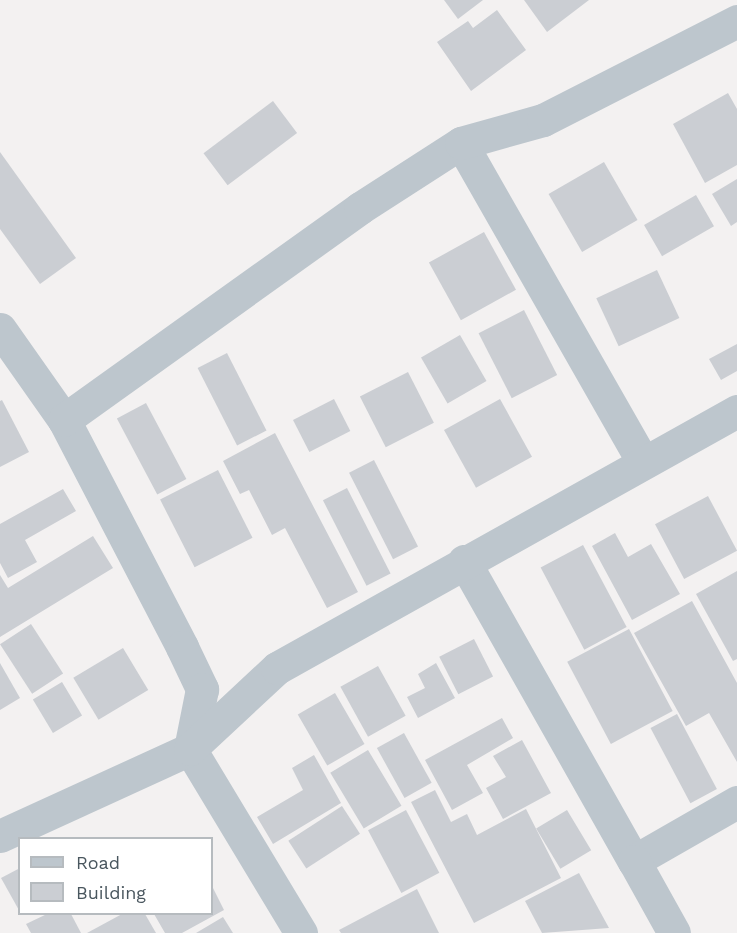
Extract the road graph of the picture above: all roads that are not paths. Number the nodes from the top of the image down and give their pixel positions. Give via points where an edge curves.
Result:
1 (737, 21) edge
2 (461, 142) junction
3 (0, 329) edge
4 (737, 411) edge
5 (64, 420) junction
6 (643, 462) junction
7 (465, 561) junction
8 (190, 749) junction
9 (737, 802) edge
10 (0, 836) edge
11 (634, 861) junction
12 (301, 933) edge
13 (674, 933) edge

1 - 2 street via 543,120
2 - 5 street via 360,208
2 - 6 street
3 - 5 street
4 - 6 street
5 - 8 street via 202,689
6 - 7 street
7 - 8 street via 277,668
7 - 11 street
8 - 10 street
8 - 12 street
9 - 11 street
11 - 13 street

